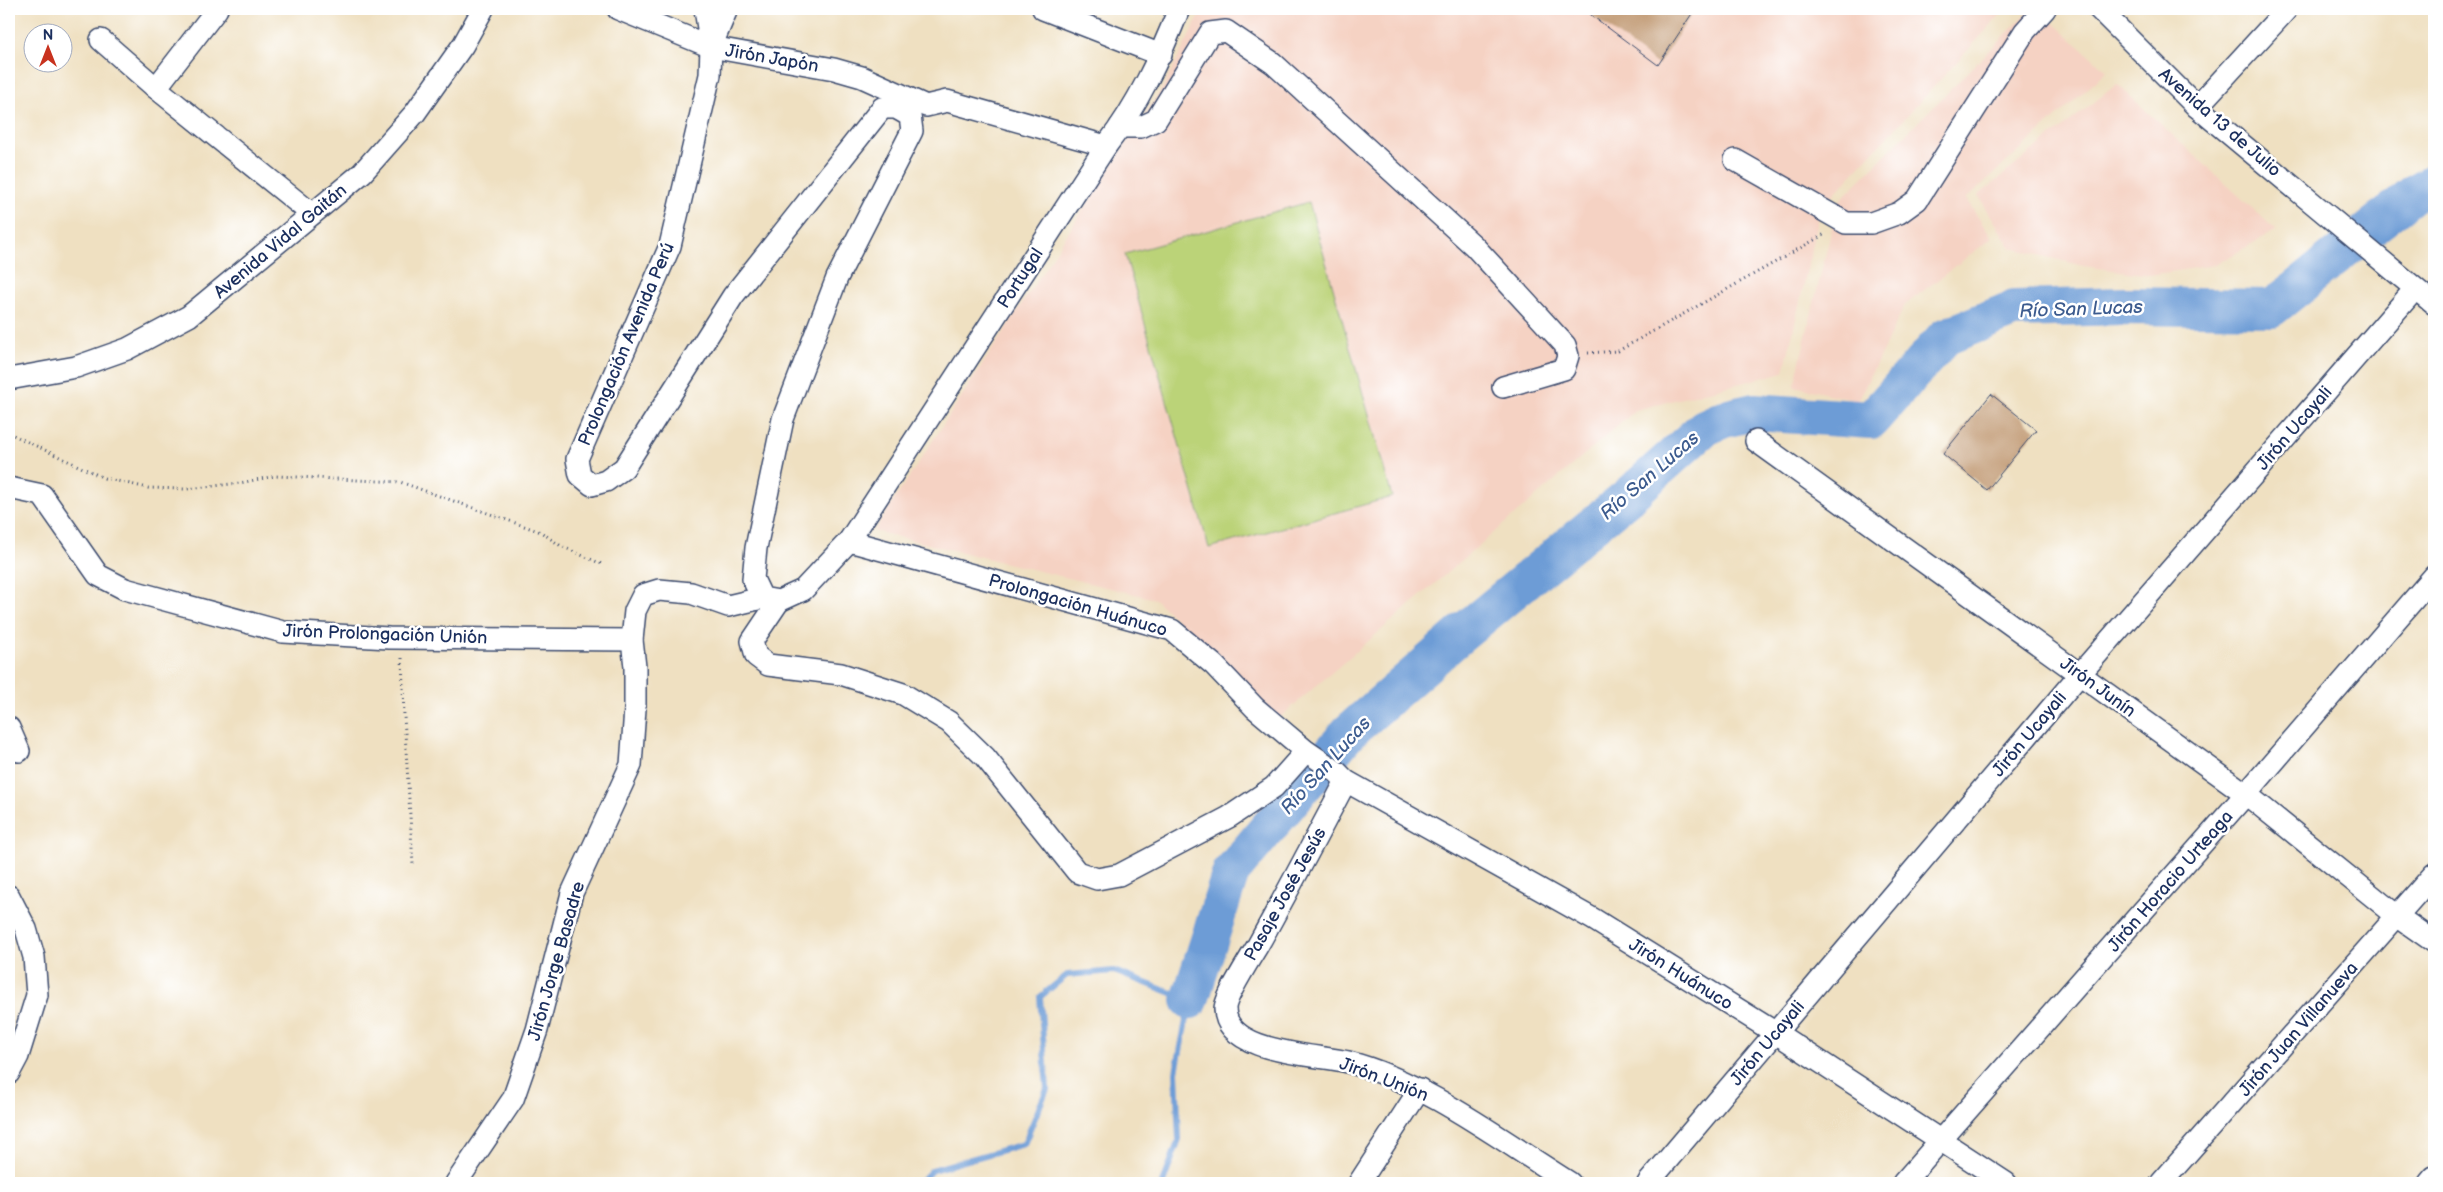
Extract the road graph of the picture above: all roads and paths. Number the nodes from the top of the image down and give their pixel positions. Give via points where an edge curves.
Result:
1 (217, 9) edge
2 (483, 9) edge
3 (618, 9) edge
4 (705, 9) edge
5 (727, 9) edge
6 (1043, 9) edge
7 (1179, 9) edge
8 (2045, 9) edge
9 (2099, 9) edge
10 (2287, 9) edge
11 (101, 40) dead end
12 (711, 47) junction
13 (1161, 54) junction
14 (156, 88) junction
15 (2197, 107) junction
16 (918, 111) junction
17 (1120, 127) junction
18 (1106, 146) junction
19 (1735, 160) dead end
20 (312, 214) junction
21 (1846, 223) junction
22 (2415, 289) junction
23 (2434, 304) edge
24 (1565, 345) junction
25 (9, 379) edge
26 (1502, 388) dead end
27 (9, 433) edge
28 (1756, 440) dead end
29 (9, 488) edge
30 (849, 541) junction
31 (604, 565) dead end
32 (2434, 576) edge
33 (770, 599) junction
34 (402, 638) junction
35 (632, 640) junction
36 (2080, 674) junction
37 (9, 728) edge
38 (19, 751) dead end
39 (1311, 754) junction
40 (1341, 777) junction
41 (2246, 794) junction
42 (413, 865) dead end
43 (2434, 874) edge
44 (9, 896) edge
45 (2397, 916) junction
46 (2434, 942) edge
47 (1225, 1008) joint
48 (1776, 1033) junction
49 (9, 1073) edge
50 (1420, 1089) junction
51 (1942, 1141) junction
52 (2434, 1177) edge
53 (456, 1183) edge
54 (1359, 1183) edge
55 (1570, 1183) edge
56 (1648, 1183) edge
57 (1903, 1183) edge
58 (2006, 1183) edge
59 (2161, 1183) edge
60 (2429, 1183) edge

1 - 14 street
2 - 20 street, Avenida Vidal Gaitán via 463,45 415,113 362,173
3 - 12 street, Jirón Japón
4 - 12 street
5 - 12 street, Prolongación Avenida Perú
6 - 13 street
7 - 13 street, Portugal
8 - 21 street via 2025,31 1916,200 1899,213 1871,223
9 - 15 street, Avenida 13 de Julio
10 - 15 street
11 - 14 street
12 - 16 street, Jirón Japón via 834,69 862,78
12 - 16 street, Prolongación Avenida Perú via 710,75 670,246 577,459 580,475 592,485 606,481 624,468 734,296 882,108
13 - 17 street, Portugal
14 - 20 street
15 - 22 street, Avenida 13 de Julio
16 - 18 street via 947,101
16 - 33 street via 912,131 837,278 783,419 756,548 753,579
17 - 18 street, Portugal
17 - 24 street via 1141,128 1156,120 1210,33 1226,31 1273,63 1467,240
18 - 30 street, Portugal
19 - 21 street
20 - 25 street, Avenida Vidal Gaitán via 190,316 127,349 76,367
21 - 24 path via 1618,352 1585,353
22 - 23 street, Avenida 13 de Julio
22 - 36 street, Jirón Ucayali
24 - 26 street via 1568,356 1564,369
27 - 31 path via 104,478 148,488 187,489 275,476 400,482 541,532 561,546
28 - 36 street, Jirón Junín
29 - 34 street, Jirón Prolongación Unión via 42,495 98,575 125,589 282,632
30 - 33 street, Portugal via 803,590
30 - 39 street, Prolongación Huánuco via 1172,630 1214,665 1255,708
32 - 41 street, Jirón Horacio Urteaga
33 - 35 street, Jirón Jorge Basadre via 728,606 691,593 658,590 643,595 635,611
33 - 39 street via 752,641 756,656 768,665 841,674 904,694 949,722 985,757 1077,872 1097,879 1119,875 1229,817 1274,787
34 - 35 street, Jirón Prolongación Unión
34 - 42 path
35 - 53 street, Jirón Jorge Basadre via 635,709 631,765 572,893 537,1030 514,1099
36 - 41 street, Jirón Junín
36 - 48 street, Jirón Ucayali
37 - 38 street
39 - 40 street, Prolongación Huánuco
40 - 47 street, Pasaje José Jesús via 1299,872
40 - 48 street, Jirón Huánuco via 1592,919
41 - 45 street, Jirón Junín
41 - 51 street, Jirón Horacio Urteaga
43 - 45 street, Jirón Juan Villanueva
44 - 49 street via 26,929 34,957 36,995 18,1056
45 - 46 street, Jirón Junín
45 - 59 street, Jirón Juan Villanueva
47 - 50 street, Jirón Unión via 1230,1026 1259,1046 1349,1063
48 - 51 street, Jirón Huánuco
48 - 56 street, Jirón Ucayali
50 - 54 street
50 - 55 street, Jirón Unión
51 - 57 street, Jirón Horacio Urteaga
51 - 58 street, Jirón Huánuco
52 - 60 street

